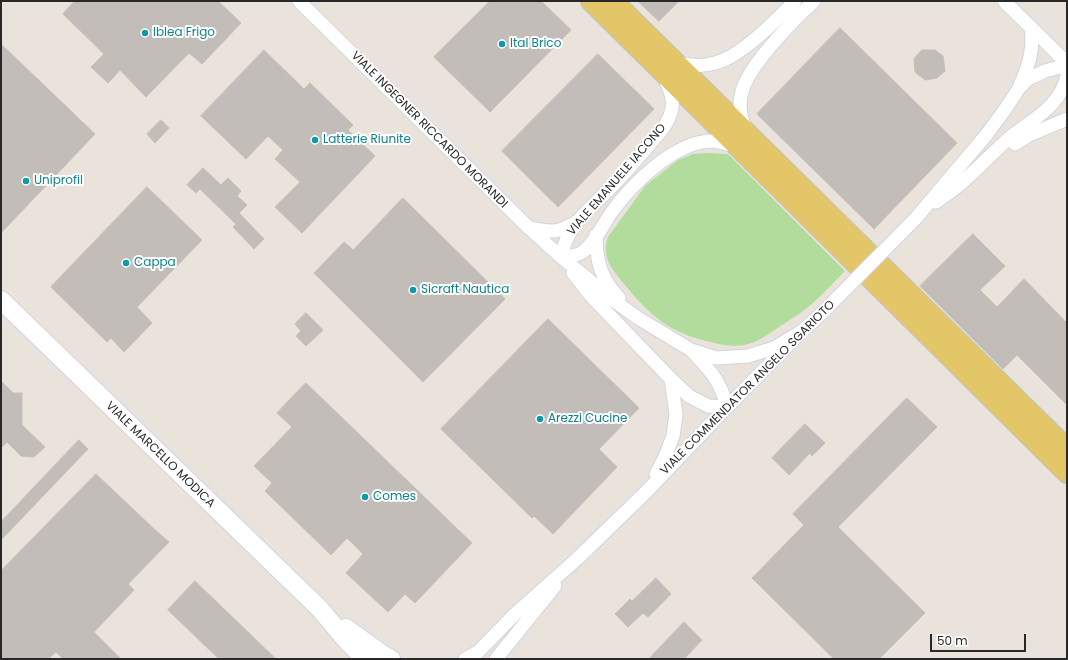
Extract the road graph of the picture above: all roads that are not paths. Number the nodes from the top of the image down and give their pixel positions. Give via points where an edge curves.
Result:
1 (299, 1) edge
2 (591, 1) edge
3 (613, 1) edge
4 (795, 1) edge
5 (814, 1) edge
6 (1004, 1) edge
7 (1031, 27) junction
8 (1067, 64) edge
9 (667, 65) junction
10 (1067, 75) edge
11 (1018, 88) junction
12 (1067, 119) edge
13 (744, 141) junction
14 (965, 180) junction
15 (916, 218) junction
16 (578, 221) junction
17 (529, 228) junction
18 (596, 235) junction
19 (560, 257) junction
20 (1, 300) edge
21 (638, 318) junction
22 (802, 331) junction
23 (691, 350) junction
24 (671, 379) junction
25 (726, 408) junction
26 (1039, 433) junction
27 (1067, 442) edge
28 (1067, 449) edge
29 (1067, 473) edge
30 (1067, 480) edge
31 (647, 491) junction
32 (578, 558) junction
33 (320, 609) junction
34 (365, 659) edge
35 (391, 659) edge
36 (465, 659) edge
37 (496, 659) edge

1 - 17 street, VIALE INGEGNER RICCARDO MORANDI
2 - 9 main road
3 - 9 main road
4 - 9 street via 755,38 726,59 698,66
5 - 13 street via 788,26 753,67 744,83 740,114
6 - 7 street
7 - 8 street
7 - 11 street via 1031,55 1027,71
8 - 11 street via 1034,76
9 - 13 main road
9 - 16 street, VIALE EMANUELE IACONO via 673,105 670,118 617,182
10 - 14 street via 1066,83 1048,108 1009,139
11 - 15 street via 987,134
12 - 14 street via 1028,135
13 - 18 street, VIALE EMANUELE IACONO via 709,141 690,146 666,158 633,186
13 - 26 main road
14 - 15 street
15 - 22 street, VIALE COMMENDATOR ANGELO SGARIOTO, bridge
16 - 17 street via 556,231
16 - 19 street, VIALE EMANUELE IACONO via 565,240
17 - 19 street, VIALE INGEGNER RICCARDO MORANDI
18 - 19 street, VIALE EMANUELE IACONO via 581,253
18 - 21 street via 597,259 603,275 612,291
19 - 21 street
19 - 24 street via 590,295
20 - 33 street, VIALE MARCELLO MODICA
21 - 23 street
22 - 23 street via 774,348 748,356 716,358
22 - 25 street, VIALE COMMENDATOR ANGELO SGARIOTO
23 - 25 street via 713,374 723,391
24 - 25 street via 689,396 708,406
24 - 31 street via 676,414 673,436
25 - 31 street, VIALE COMMENDATOR ANGELO SGARIOTO
26 - 27 main road
26 - 28 main road
26 - 29 main road
26 - 30 main road
31 - 32 street, VIALE COMMENDATOR ANGELO SGARIOTO
32 - 36 street via 514,614 478,652
32 - 37 street
33 - 34 street
33 - 35 street

